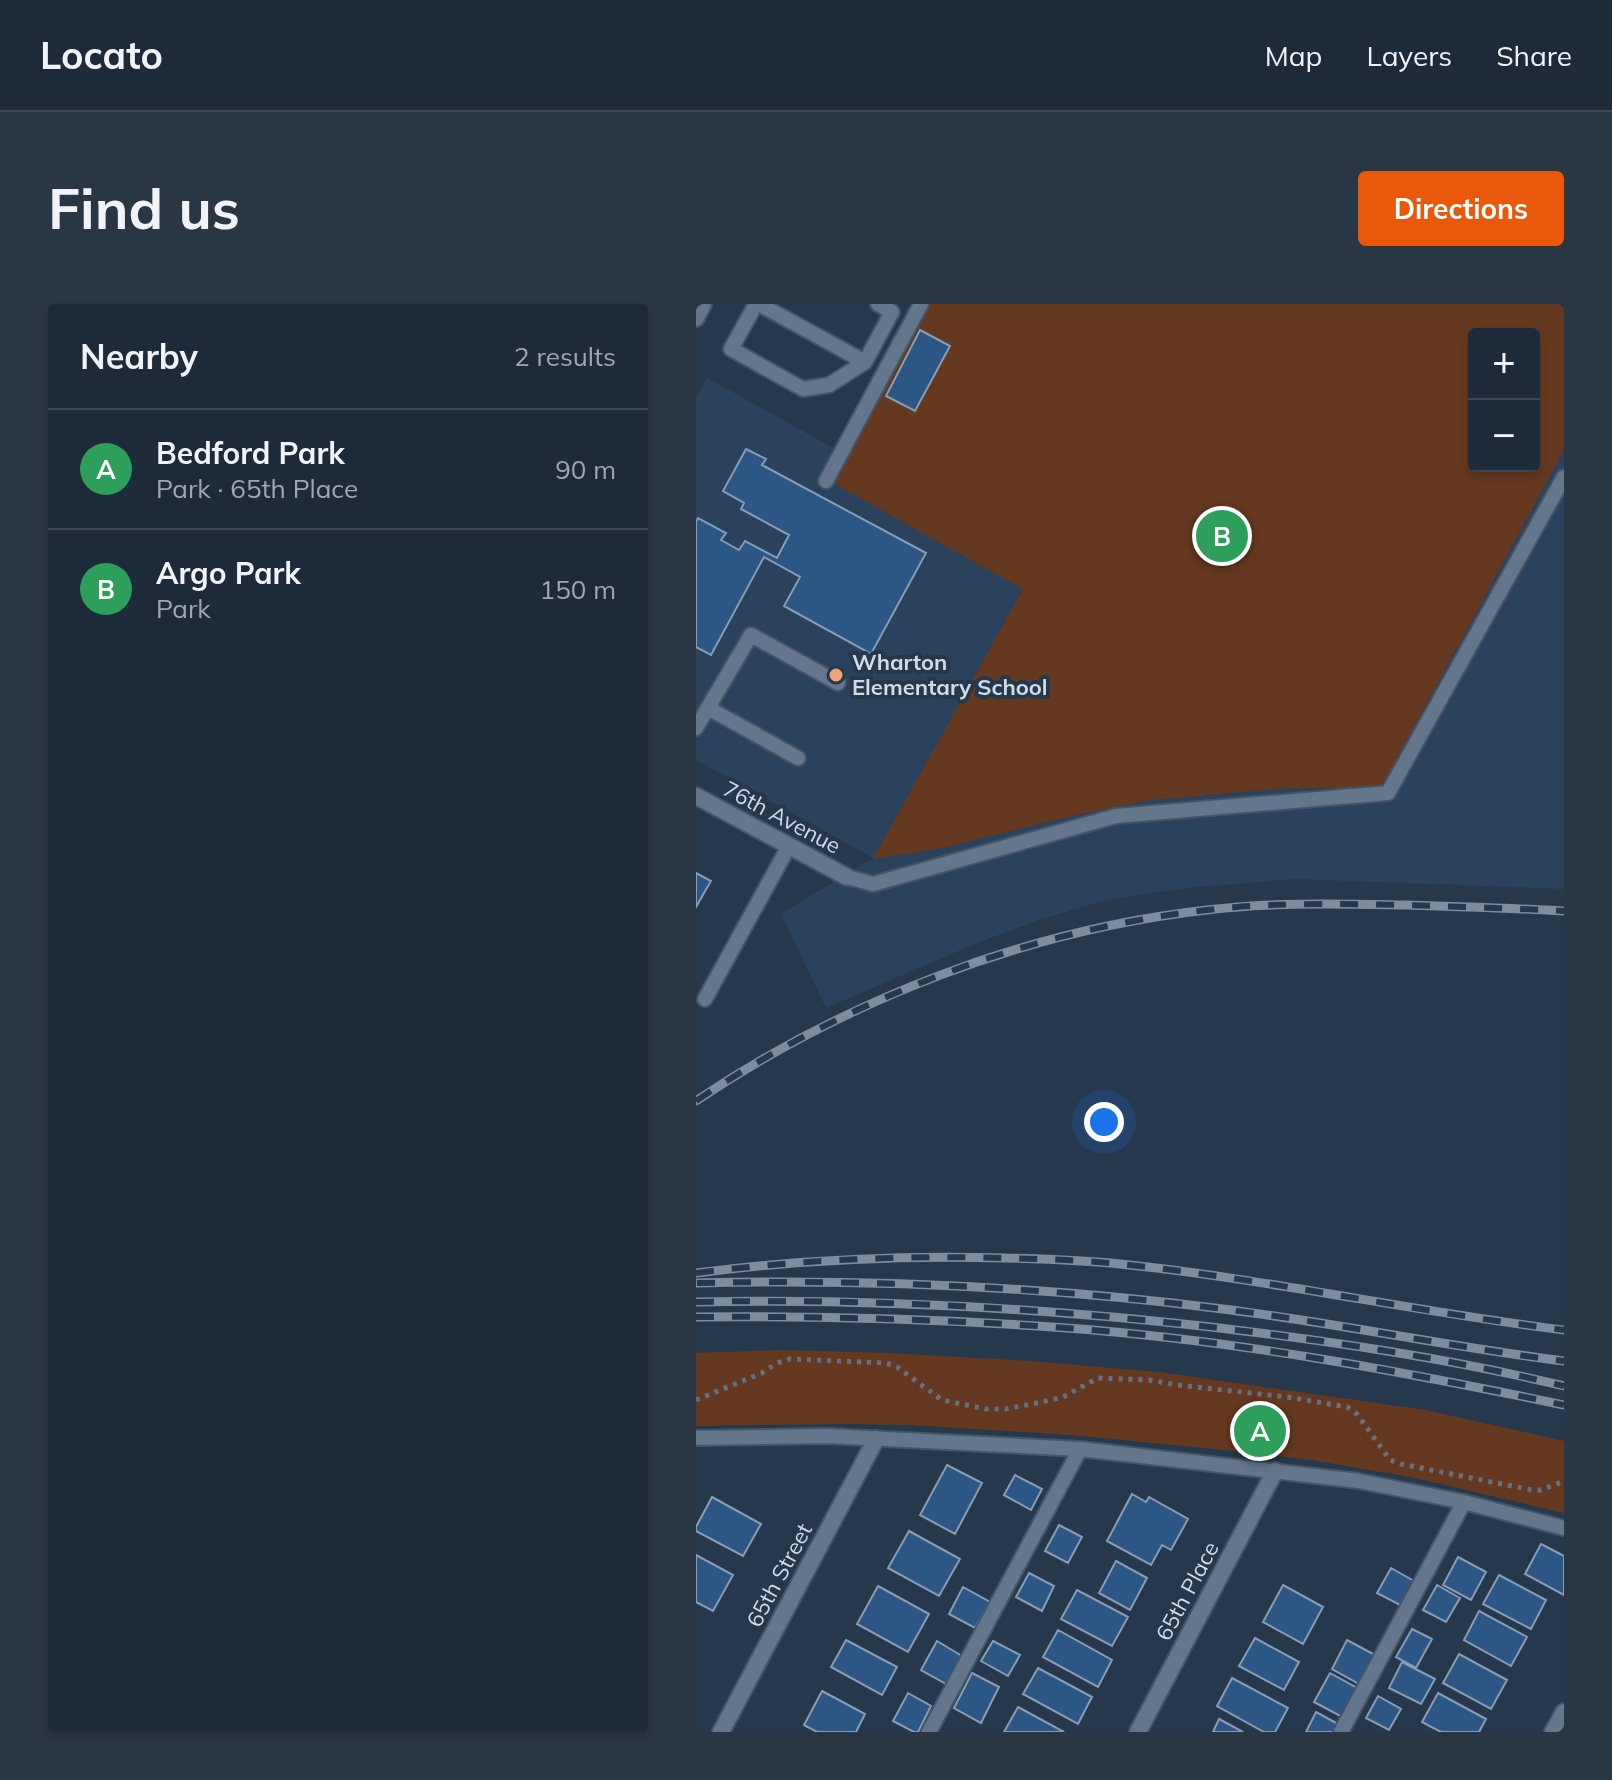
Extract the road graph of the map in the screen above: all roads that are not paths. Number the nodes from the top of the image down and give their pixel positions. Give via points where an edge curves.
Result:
1 (703, 304) edge
2 (758, 304) edge
3 (878, 304) edge
4 (921, 304) edge
5 (696, 318) edge
6 (865, 362) junction
7 (1564, 477) edge
8 (826, 481) dead end
9 (838, 683) dead end
10 (708, 708) junction
11 (696, 728) edge
12 (798, 758) dead end
13 (696, 796) edge
14 (789, 846) junction
15 (847, 877) joint
16 (705, 999) dead end
17 (696, 1438) edge
18 (876, 1439) junction
19 (1080, 1449) junction
20 (1275, 1471) junction
21 (1464, 1502) junction
22 (1564, 1528) edge
23 (1564, 1712) edge
24 (721, 1732) edge
25 (929, 1732) edge
26 (1138, 1732) edge
27 (1341, 1732) edge
28 (1553, 1732) edge

1 - 5 street
2 - 6 lane
2 - 6 lane via 731,349 803,389 829,385
3 - 6 lane via 892,312
4 - 8 lane
7 - 15 lane via 1388,793 1116,816 873,884
9 - 10 lane via 751,635
10 - 11 lane
10 - 12 lane
13 - 14 street, 76th Avenue
14 - 15 street, 76th Avenue
14 - 16 lane
17 - 18 lane
18 - 19 lane
18 - 24 street, 65th Street
19 - 20 lane
19 - 25 lane
20 - 21 lane
20 - 26 street, 65th Place
21 - 22 lane
21 - 27 lane
23 - 28 street

